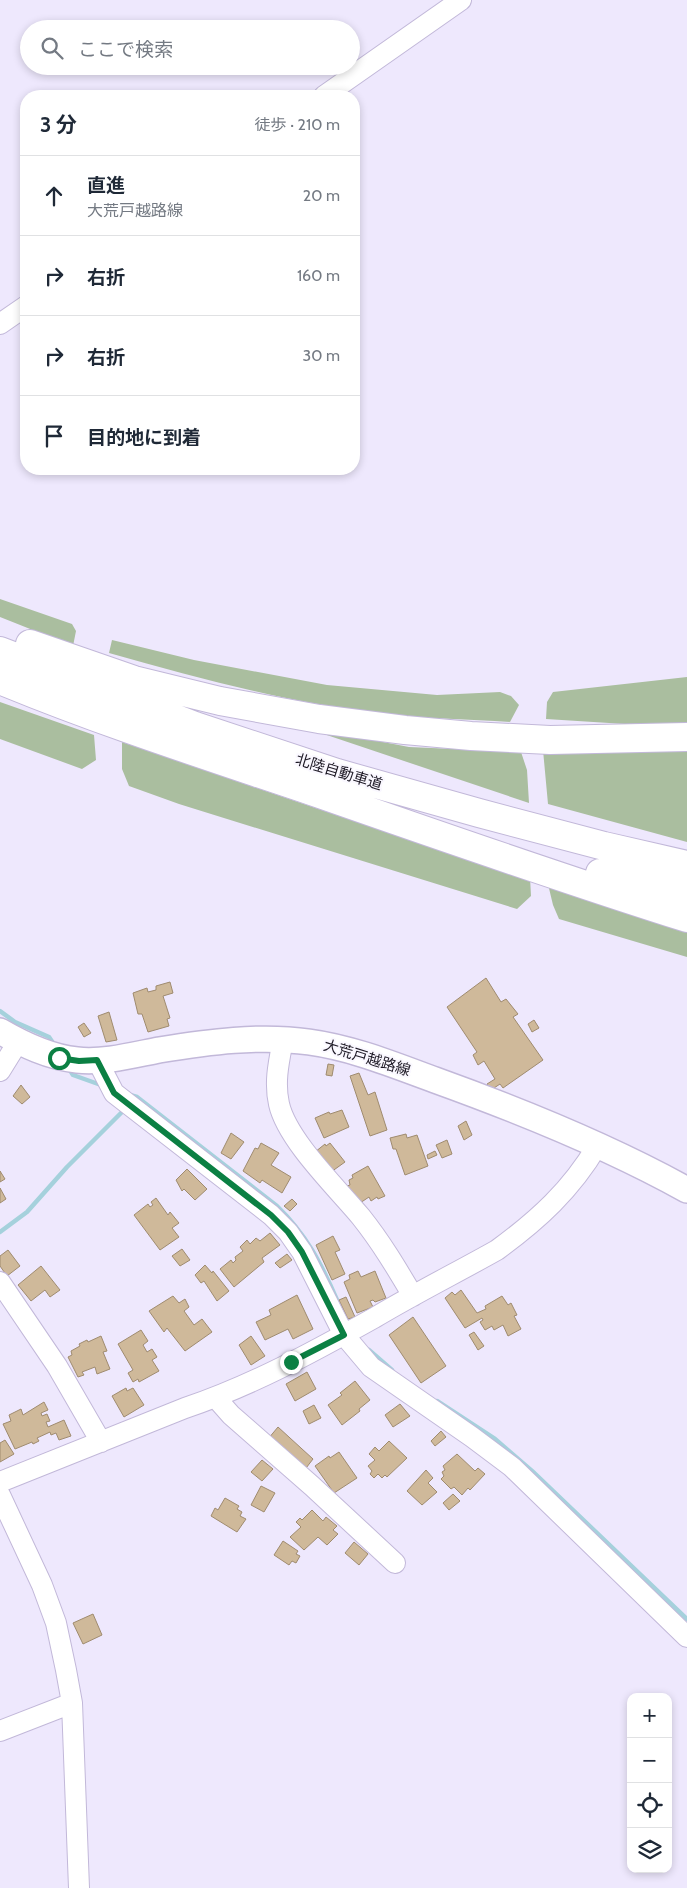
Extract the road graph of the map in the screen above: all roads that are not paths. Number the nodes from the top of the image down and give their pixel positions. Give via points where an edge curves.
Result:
1 (461, 0) edge
2 (360, 71) edge
3 (354, 75) edge
4 (333, 90) edge
5 (20, 310) edge
6 (0, 324) edge
7 (0, 633) edge
8 (0, 651) edge
9 (0, 680) edge
10 (687, 737) edge
11 (317, 793) junction
12 (687, 865) edge
13 (687, 892) edge
14 (687, 918) edge
15 (9, 1037) edge
16 (283, 1040) junction
17 (97, 1060) junction
18 (0, 1071) edge
19 (596, 1146) junction
20 (687, 1190) edge
21 (0, 1282) edge
22 (414, 1296) junction
23 (344, 1335) junction
24 (216, 1398) junction
25 (101, 1442) junction
26 (0, 1482) edge
27 (0, 1495) edge
28 (394, 1563) dead end
29 (687, 1637) edge
30 (72, 1703) junction
31 (0, 1731) edge
32 (79, 1888) edge

1 - 2 street
3 - 4 street
5 - 6 street
7 - 10 highway via 134,680 220,701 319,719 481,737 550,740
8 - 12 highway, 北陸自動車道 via 195,726 337,773 575,839
9 - 11 highway, 北陸自動車道 via 186,750
11 - 13 highway, 北陸自動車道 via 591,870
11 - 14 highway, 北陸自動車道
15 - 17 main road, 大荒戸越路線 via 59,1058
15 - 18 street
16 - 17 main road, 大荒戸越路線 via 187,1046
16 - 19 main road, 大荒戸越路線 via 347,1049 371,1057 466,1091
16 - 22 street via 276,1078 279,1104 285,1120 310,1159 384,1248
17 - 23 street via 114,1093 271,1215 288,1232 306,1258
19 - 20 main road, 大荒戸越路線
19 - 22 street via 573,1182 521,1233
21 - 25 street via 57,1366
22 - 23 street
23 - 24 street
23 - 29 street via 371,1367 512,1467
24 - 25 street
24 - 28 street
25 - 26 street
27 - 30 street via 56,1623
30 - 31 street
30 - 32 street

